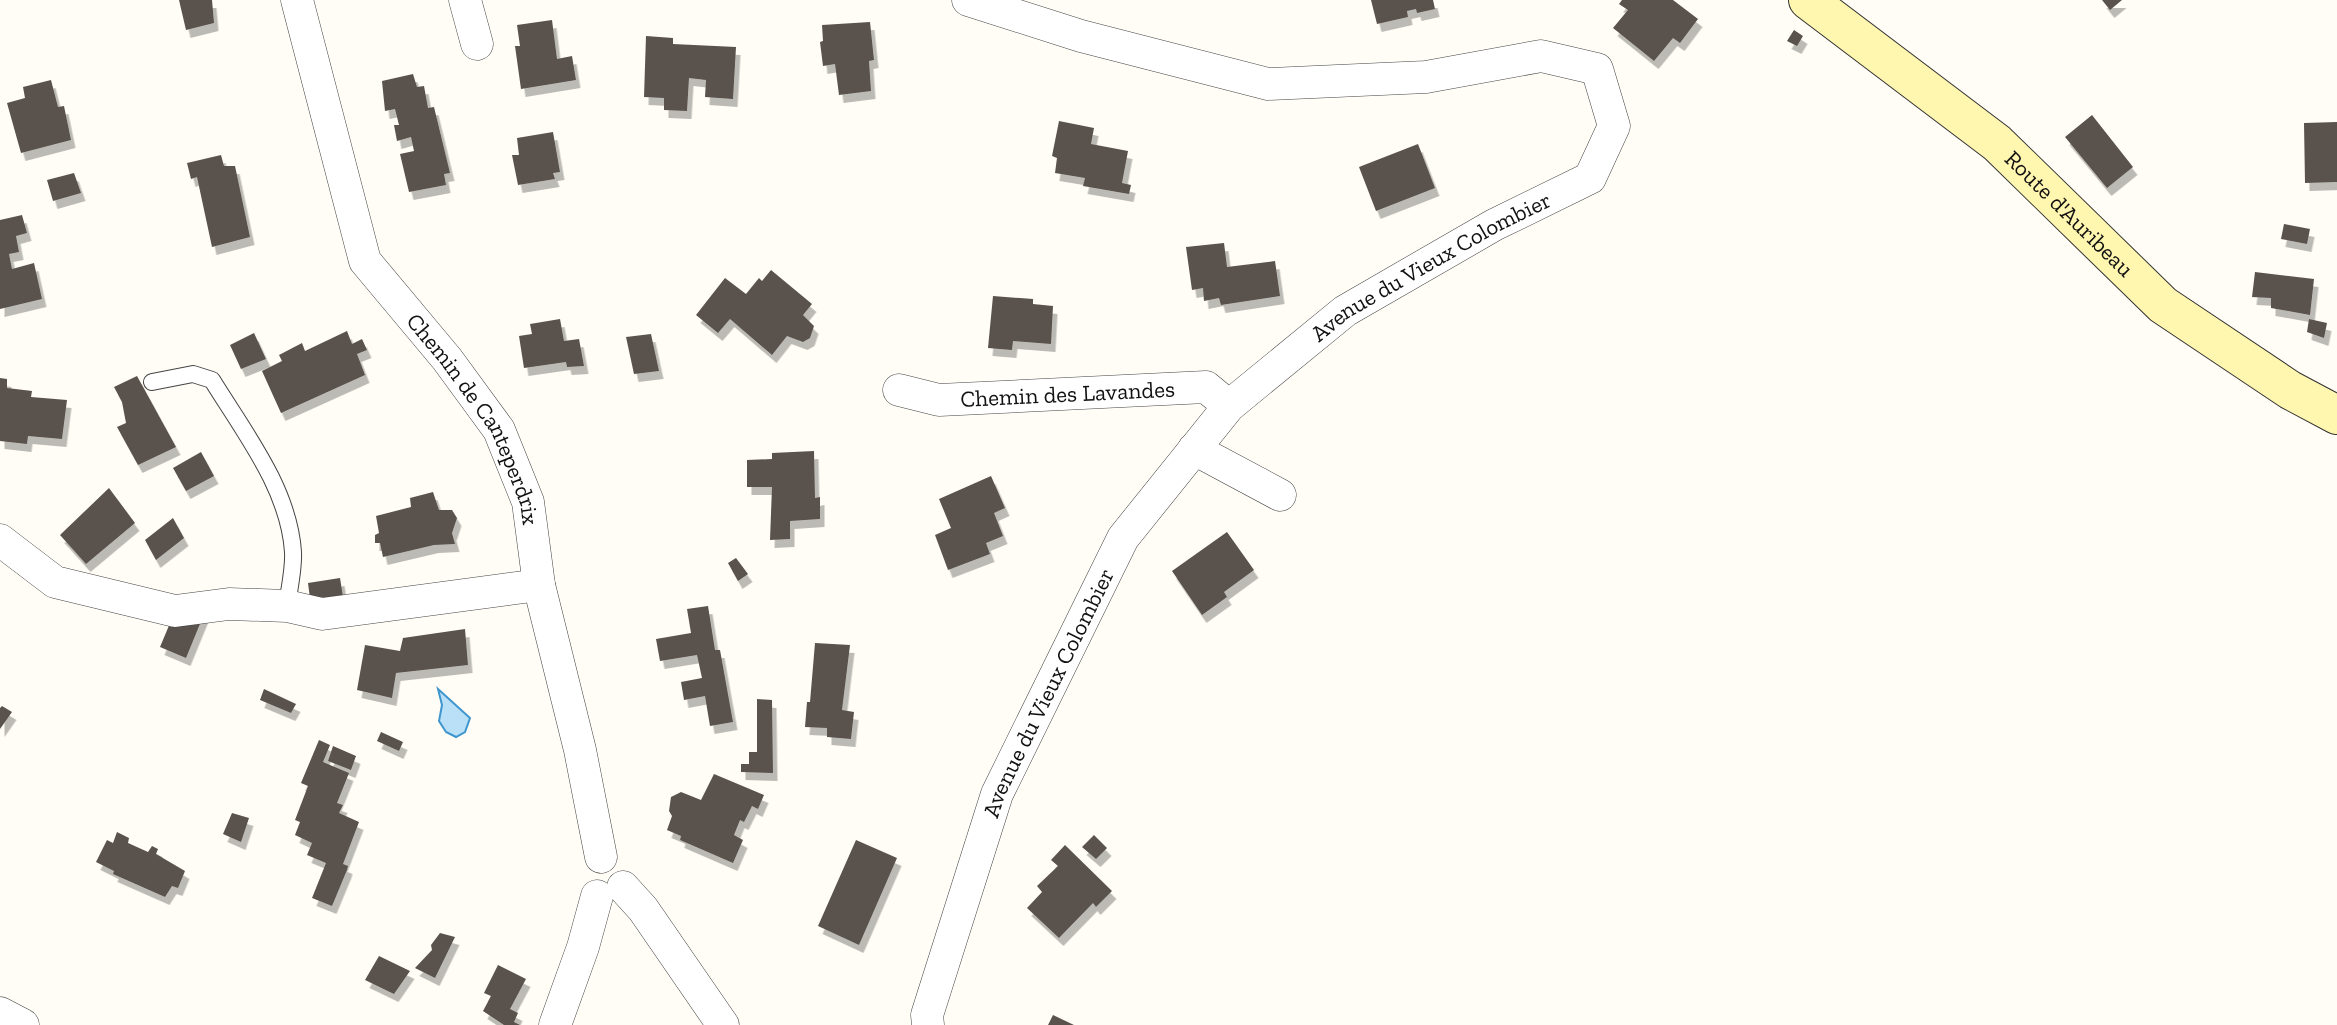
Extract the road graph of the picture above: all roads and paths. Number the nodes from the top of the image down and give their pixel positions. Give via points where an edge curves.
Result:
1 (297, 0) edge
2 (465, 0) edge
3 (968, 0) edge
4 (1808, 0) edge
5 (477, 44) dead end
6 (152, 382) dead end
7 (899, 390) dead end
8 (1229, 406) junction
9 (2337, 415) edge
10 (1194, 449) junction
11 (1280, 495) dead end
12 (0, 540) edge
13 (539, 585) junction
14 (287, 606) junction
15 (610, 891) junction
16 (0, 1013) edge
17 (23, 1025) edge
18 (555, 1025) edge
19 (723, 1025) edge
20 (928, 1025) edge

1 - 13 street, Chemin de Canteperdrix via 365,261 499,430 528,502
2 - 5 street
3 - 8 street, Avenue du Vieux Colombier via 1081,36 1268,84 1426,76 1541,57 1597,69 1614,126 1590,178 1494,225 1345,311
4 - 9 street, Route d'Auribeau via 1997,143 2163,304 2290,390
6 - 14 lane via 193,374 212,380 264,464 283,507 293,552
7 - 8 street, Chemin des Lavandes via 939,400 1206,387
8 - 10 street, Avenue du Vieux Colombier
10 - 11 street
10 - 20 street, Avenue du Vieux Colombier via 1123,538 997,794
12 - 14 street via 55,582 175,611 229,604
13 - 14 street via 322,614
13 - 15 street, Chemin de Canteperdrix via 601,857 622,867
15 - 18 street via 583,947
15 - 19 street via 643,909
16 - 17 street

